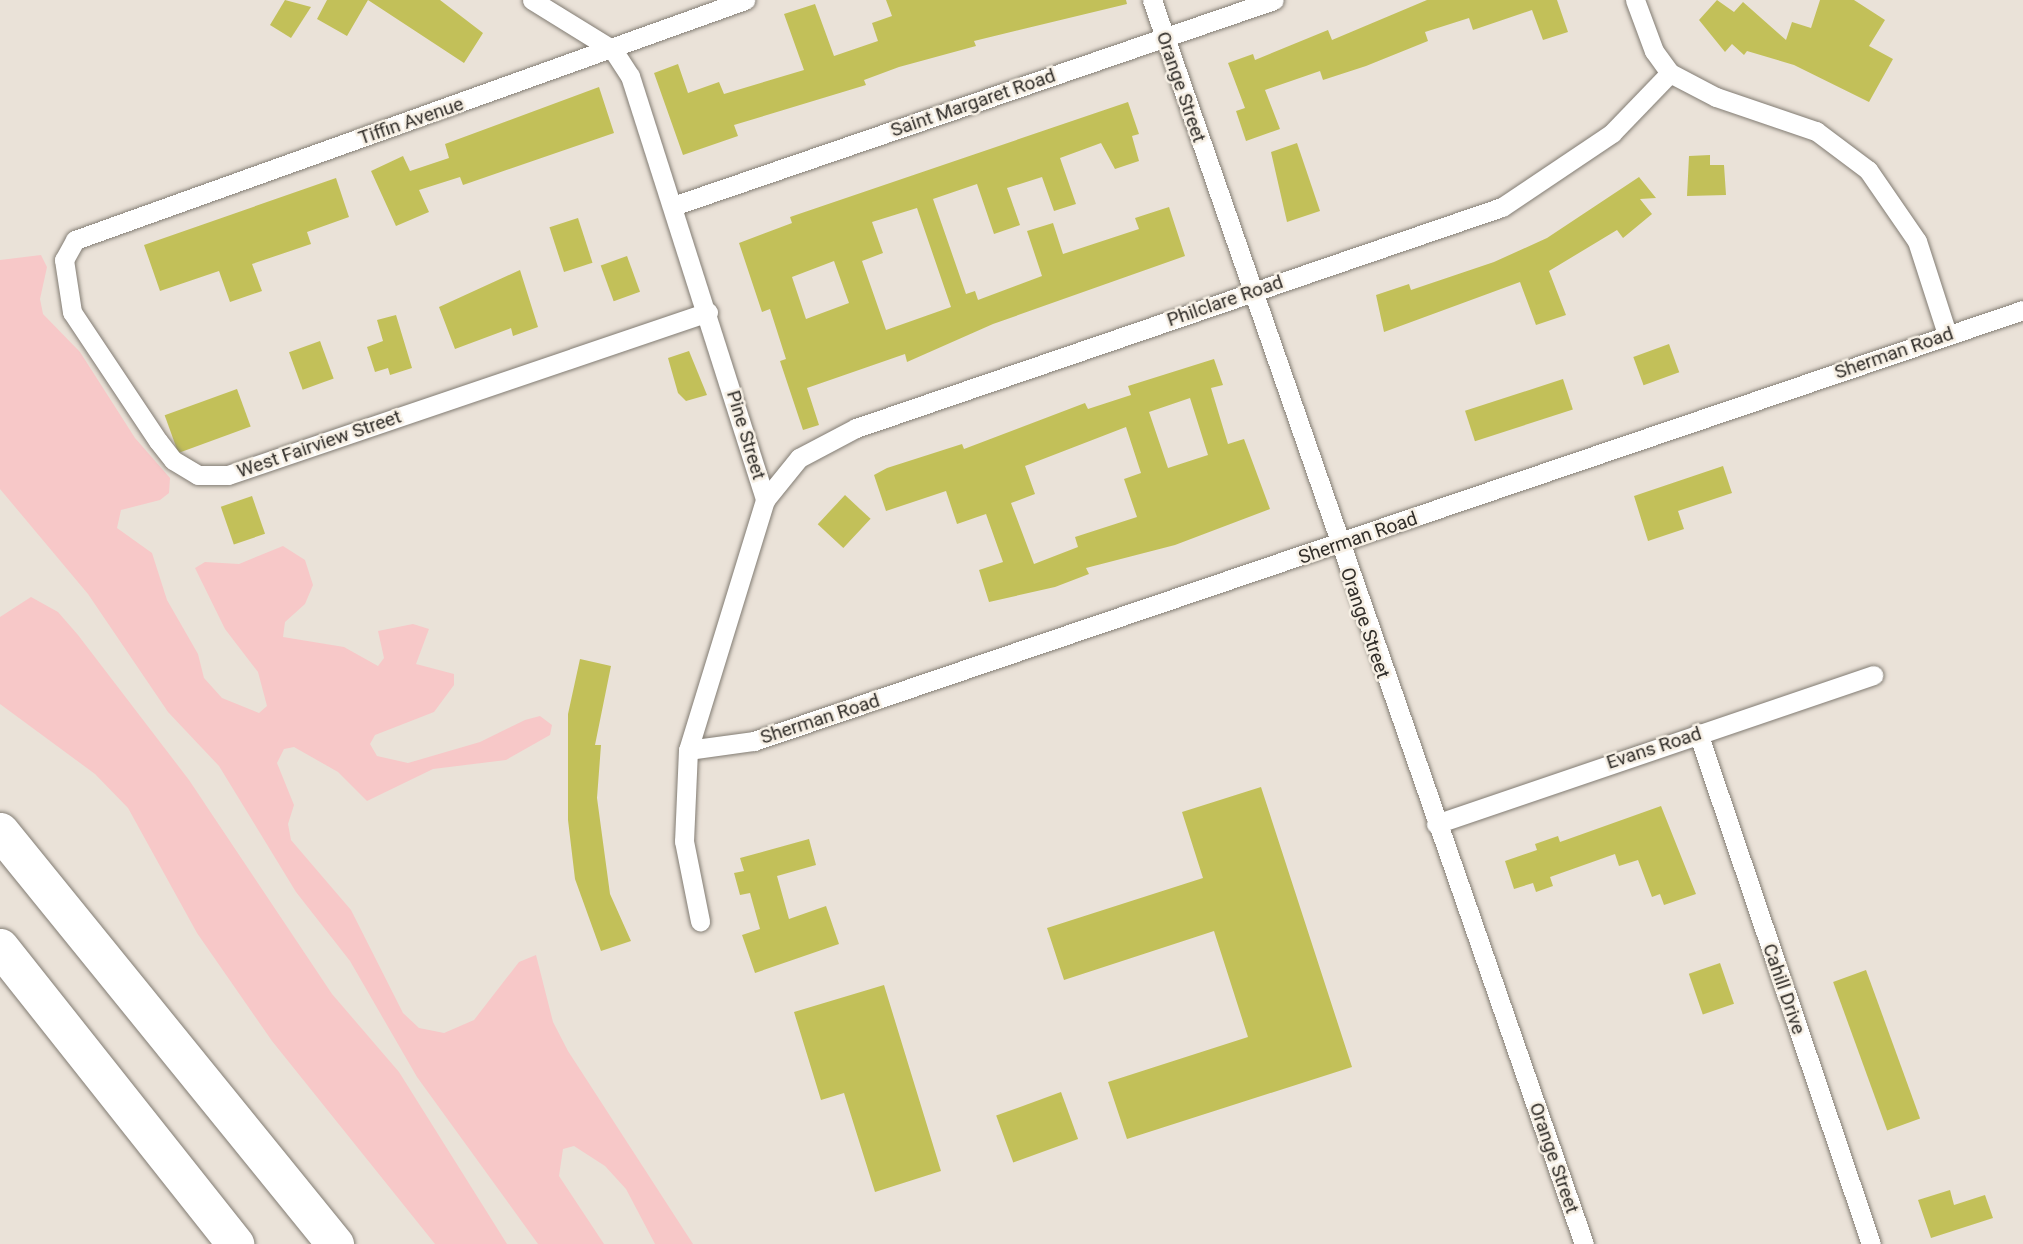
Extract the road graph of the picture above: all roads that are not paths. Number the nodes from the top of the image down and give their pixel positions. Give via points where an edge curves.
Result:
1 (532, 0) edge
2 (745, 0) edge
3 (1152, 0) edge
4 (1274, 0) edge
5 (1635, 0) edge
6 (1164, 37) junction
7 (613, 50) junction
8 (1670, 73) junction
9 (673, 206) junction
10 (75, 240) joint
11 (1250, 292) junction
12 (2023, 310) edge
13 (708, 313) junction
14 (1947, 334) junction
15 (765, 500) junction
16 (1339, 545) junction
17 (1873, 675) dead end
18 (1698, 733) junction
19 (688, 750) junction
20 (1436, 824) junction
21 (0, 831) edge
22 (700, 921) dead end
23 (0, 947) edge
24 (0, 986) edge
25 (80, 1048) junction
26 (235, 1244) edge
27 (335, 1244) edge
28 (1584, 1244) edge
29 (1871, 1244) edge

1 - 7 street, Pine Street
2 - 7 street, Tiffin Avenue
3 - 6 street, Orange Street
4 - 6 street, Saint Margaret Road
5 - 8 street via 1654,51
6 - 9 street, Saint Margaret Road
6 - 11 street, Orange Street
7 - 9 street, Pine Street via 631,76
7 - 10 street, Tiffin Avenue
8 - 11 street, Philclare Road via 1612,133 1510,203
8 - 14 street via 1698,90 1816,131 1868,170 1917,242
9 - 13 street, Pine Street
10 - 13 street, West Fairview Street via 64,260 72,312 158,441 173,460 198,475 228,475
11 - 15 street, Philclare Road via 856,428 799,457
11 - 16 street, Orange Street
12 - 14 street, Sherman Road
13 - 15 street, Pine Street
14 - 16 street, Sherman Road
15 - 19 street, Pine Street
16 - 19 street, Sherman Road via 754,741
16 - 20 street, Orange Street
17 - 18 street, Evans Road
18 - 20 street, Evans Road
18 - 29 street, Cahill Drive
19 - 22 street, Pine Street via 684,841
20 - 28 street, Orange Street
21 - 27 highway
23 - 25 highway
24 - 25 highway
25 - 26 highway

